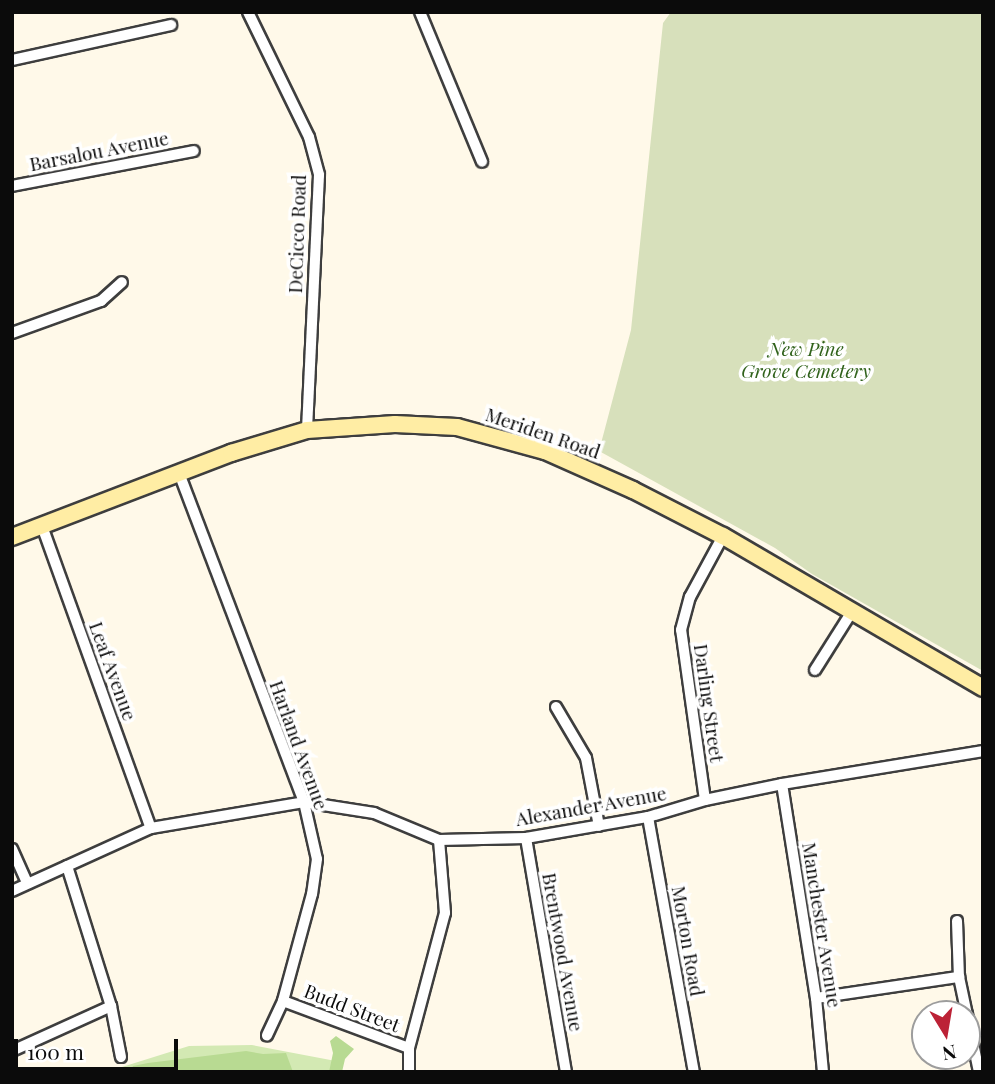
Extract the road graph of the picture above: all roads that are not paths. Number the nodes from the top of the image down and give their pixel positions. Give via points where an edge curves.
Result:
1 (248, 12) edge
2 (420, 12) edge
3 (171, 25) dead end
4 (12, 61) edge
5 (194, 151) dead end
6 (482, 162) dead end
7 (12, 187) edge
8 (122, 282) dead end
9 (12, 333) edge
10 (307, 430) junction
11 (179, 472) junction
12 (42, 526) junction
13 (14, 531) edge
14 (723, 536) junction
15 (851, 613) junction
16 (815, 670) dead end
17 (983, 688) edge
18 (556, 707) dead end
19 (983, 751) edge
20 (782, 784) junction
21 (705, 800) junction
22 (304, 802) junction
23 (648, 817) junction
24 (599, 825) junction
25 (151, 828) junction
26 (526, 838) junction
27 (439, 840) junction
28 (12, 849) edge
29 (67, 866) junction
30 (27, 883) junction
31 (12, 891) edge
32 (957, 921) dead end
33 (959, 977) junction
34 (816, 998) junction
35 (283, 1000) junction
36 (964, 1000) edge
37 (111, 1006) junction
38 (267, 1036) dead end
39 (409, 1048) junction
40 (12, 1051) edge
41 (121, 1057) dead end
42 (409, 1072) edge
43 (566, 1072) edge
44 (694, 1072) edge
45 (823, 1072) edge

1 - 10 street, DeCicco Road via 309,137 319,175
2 - 6 street
3 - 4 street
5 - 7 street, Barsalou Avenue
8 - 9 street via 102,301
10 - 11 main road, Meriden Road
10 - 14 main road, Meriden Road via 395,424 478,431 585,467
11 - 12 main road, Meriden Road
11 - 22 street, Harland Avenue
12 - 13 main road, Meriden Road
12 - 25 street, Leaf Avenue
14 - 15 main road, Meriden Road
14 - 21 street, Darling Street via 690,597 681,631
15 - 16 street
15 - 17 main road, Meriden Road
18 - 24 street via 586,758
19 - 20 street, Alexander Avenue
20 - 21 street, Alexander Avenue
20 - 34 street, Manchester Avenue
21 - 23 street, Alexander Avenue
22 - 25 street, Alexander Avenue
22 - 27 street, Alexander Avenue via 374,813
22 - 35 street, Harland Avenue via 317,859
23 - 24 street, Alexander Avenue
23 - 44 street, Morton Road
24 - 26 street, Alexander Avenue
25 - 29 street, Alexander Avenue
26 - 27 street, Alexander Avenue
26 - 43 street, Brentwood Avenue
27 - 39 street via 445,913
28 - 30 street
29 - 30 street, Alexander Avenue
29 - 37 street
30 - 31 street, Alexander Avenue
32 - 33 street
33 - 34 street
33 - 36 street
34 - 45 street, Manchester Avenue
35 - 38 street, Harland Avenue
35 - 39 street, Budd Street
37 - 40 street
37 - 41 street
39 - 42 street

